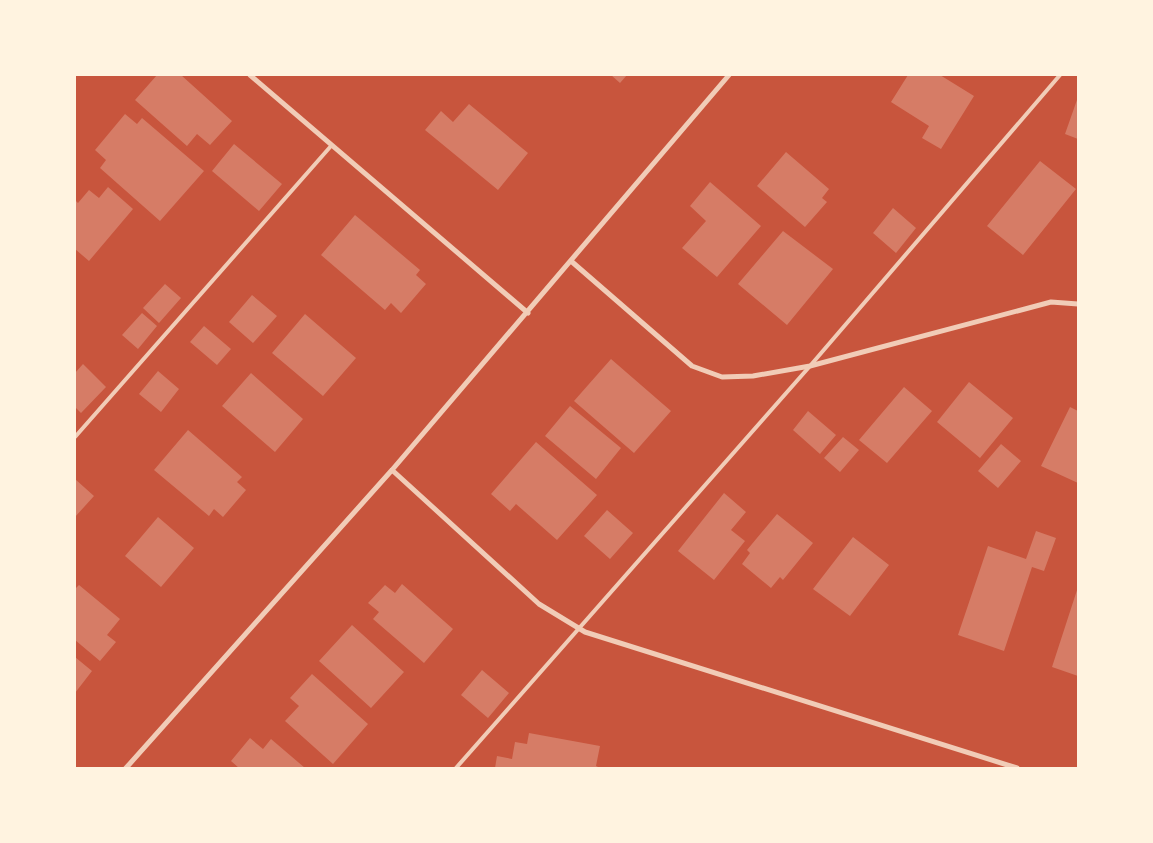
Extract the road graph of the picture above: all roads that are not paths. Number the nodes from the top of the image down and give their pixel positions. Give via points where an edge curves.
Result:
1 (250, 75) edge
2 (729, 75) edge
3 (1060, 75) edge
4 (331, 146) junction
5 (571, 260) junction
6 (1078, 304) edge
7 (528, 313) junction
8 (810, 366) junction
9 (75, 437) edge
10 (392, 470) junction
11 (579, 629) junction
12 (126, 768) edge
13 (456, 768) edge
14 (1017, 768) edge

1 - 4 street
2 - 5 street
3 - 8 lane
4 - 7 street
4 - 9 lane
5 - 7 street
5 - 8 street via 692,366 722,377 753,376
6 - 8 street via 1051,302
7 - 10 street
8 - 11 lane
10 - 11 street via 539,604
10 - 12 street
11 - 13 lane
11 - 14 street

